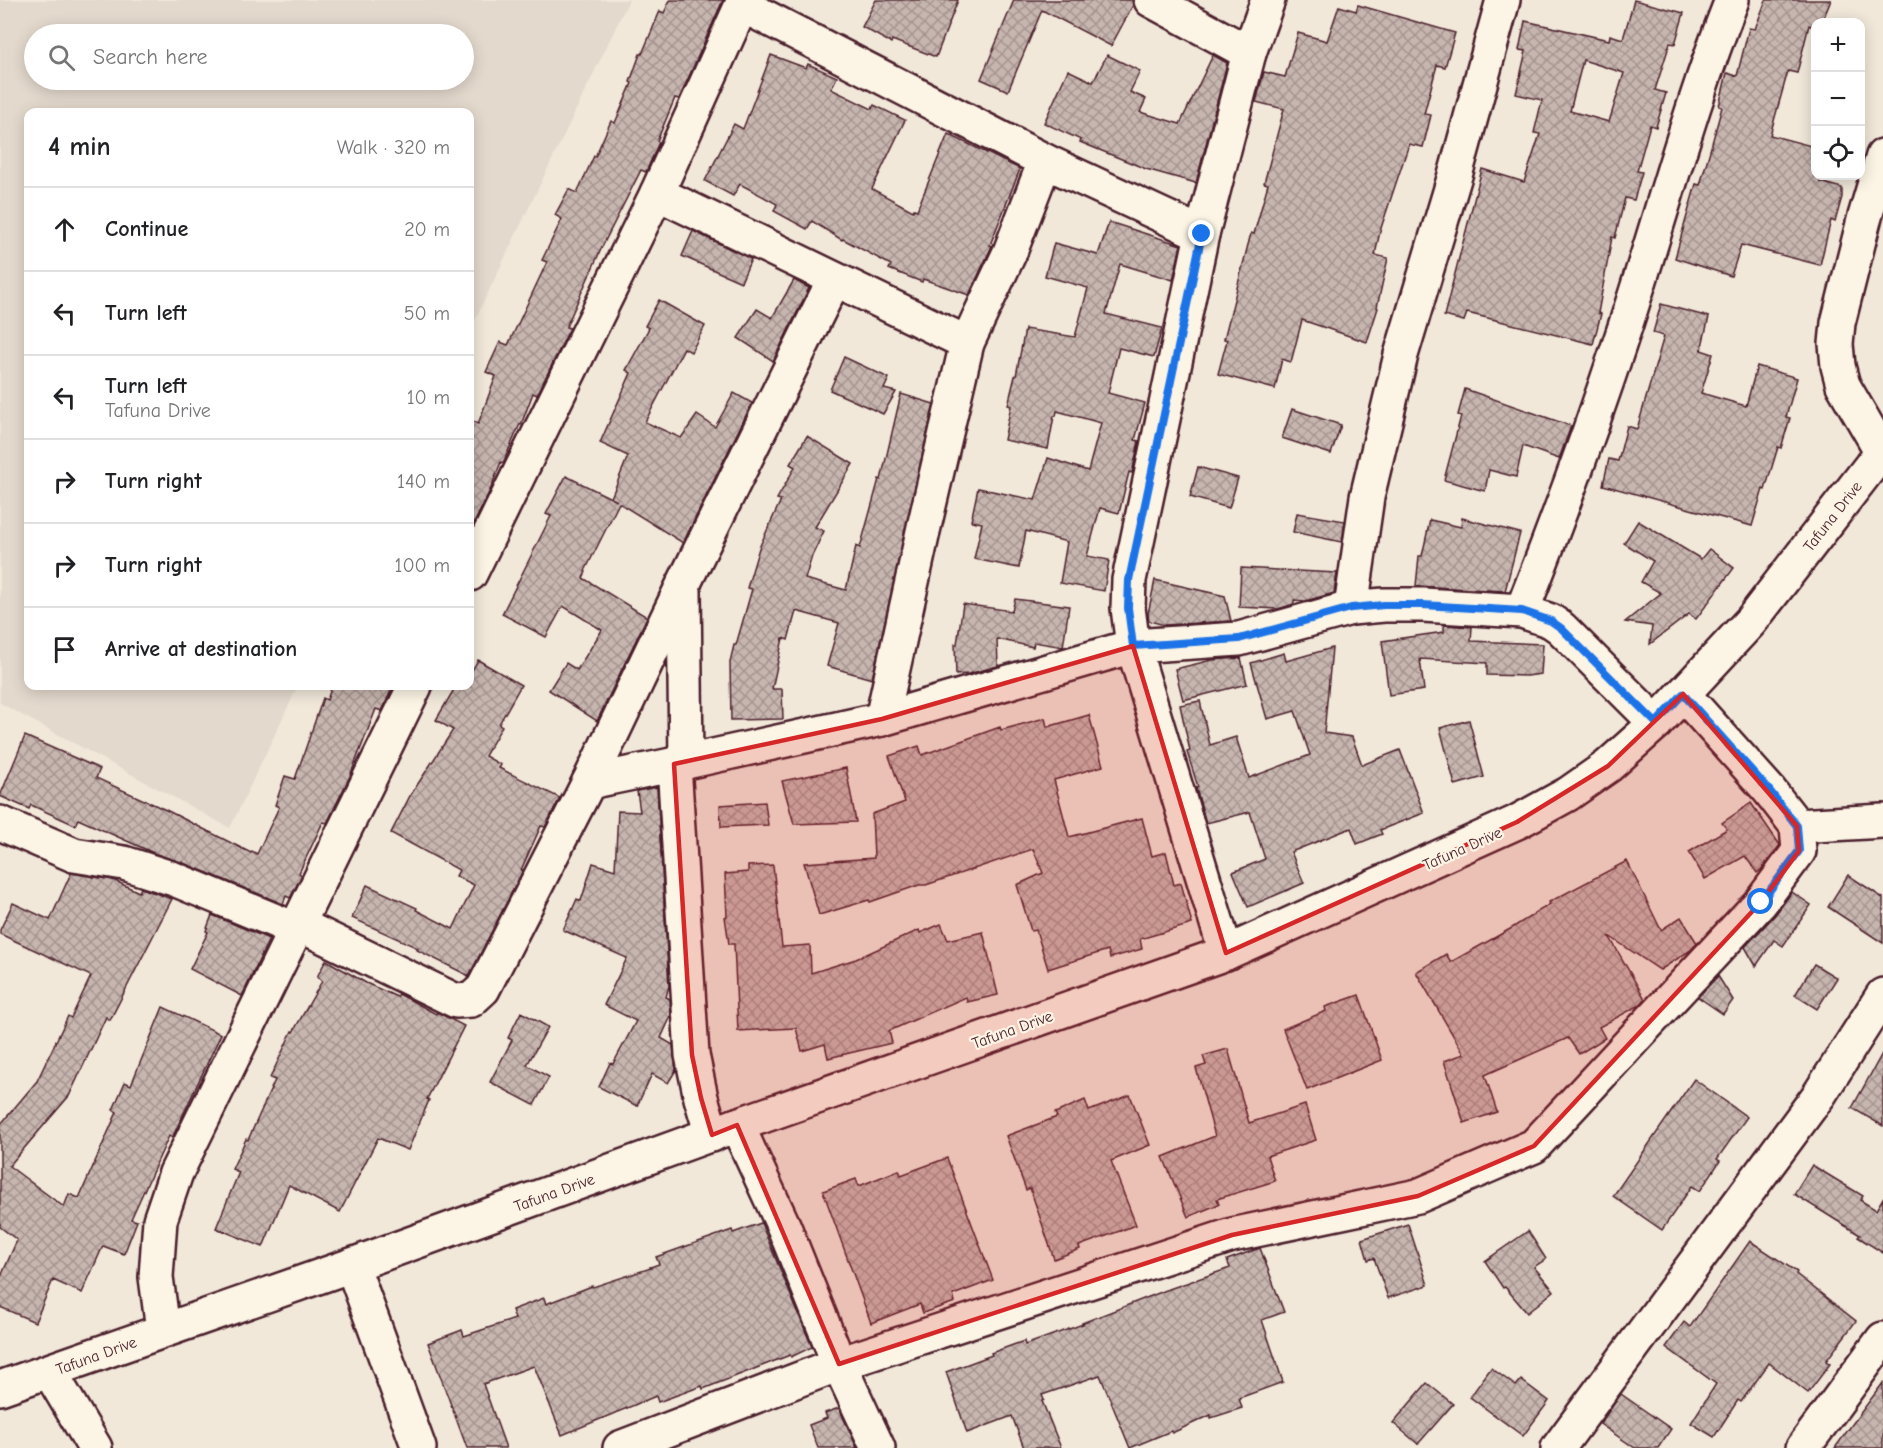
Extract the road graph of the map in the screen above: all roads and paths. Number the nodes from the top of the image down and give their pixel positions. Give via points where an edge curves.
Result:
1 (1151, 0) edge
2 (1268, 0) edge
3 (1503, 0) edge
4 (1732, 0) edge
5 (743, 3) edge
6 (1249, 53) junction
7 (1883, 156) edge
8 (1045, 161) junction
9 (657, 193) junction
10 (1202, 234) junction
11 (834, 280) junction
12 (967, 343) junction
13 (1882, 451) edge
14 (474, 566) edge
15 (684, 583) junction
16 (1351, 608) junction
17 (1522, 611) junction
18 (1133, 646) junction
19 (413, 690) edge
20 (1683, 694) junction
21 (882, 719) junction
22 (1656, 723) junction
23 (680, 763) junction
24 (589, 782) junction
25 (1883, 821) edge
26 (0, 823) edge
27 (1797, 826) junction
28 (296, 927) junction
29 (1226, 953) junction
30 (1883, 995) edge
31 (724, 1130) junction
32 (352, 1265) junction
33 (163, 1330) junction
34 (1883, 1340) edge
35 (839, 1364) junction
36 (50, 1372) junction
37 (0, 1388) edge
38 (95, 1448) edge
39 (419, 1448) edge
40 (620, 1448) edge
41 (878, 1448) edge
42 (1558, 1448) edge
43 (1803, 1448) edge

1 - 6 street
2 - 6 street
3 - 16 street via 1401,355 1367,496
4 - 17 street via 1579,464
5 - 8 street
5 - 9 street
6 - 10 street
7 - 13 street via 1838,323 1836,344 1843,385
8 - 10 street
8 - 12 street via 1010,252
9 - 11 street
9 - 14 street
10 - 18 street via 1129,580
11 - 12 street
11 - 15 street
12 - 21 street
13 - 20 street, Tafuna Drive via 1751,621
15 - 23 street
15 - 24 street
16 - 17 street via 1423,605
16 - 18 street via 1239,639
17 - 22 street via 1561,628
18 - 21 street
18 - 29 street
19 - 28 street
20 - 22 street, Tafuna Drive
20 - 27 street
21 - 23 street
22 - 29 street, Tafuna Drive via 1568,795 1517,822
23 - 24 street
23 - 31 street via 692,1055 701,1098
24 - 28 street via 483,990 471,1000 456,1001
25 - 27 street
26 - 28 street via 74,855 124,863 174,879
27 - 35 street via 1799,851 1761,902 1534,1146 1418,1196 1232,1235
28 - 33 street via 176,1173 160,1220 156,1277
29 - 31 street, Tafuna Drive
30 - 42 street via 1819,1095
31 - 32 street, Tafuna Drive
31 - 35 street via 784,1227
32 - 33 street, Tafuna Drive
32 - 39 street
33 - 36 street, Tafuna Drive
34 - 43 street
35 - 40 street
35 - 41 street
36 - 37 street, Tafuna Drive
36 - 38 street

